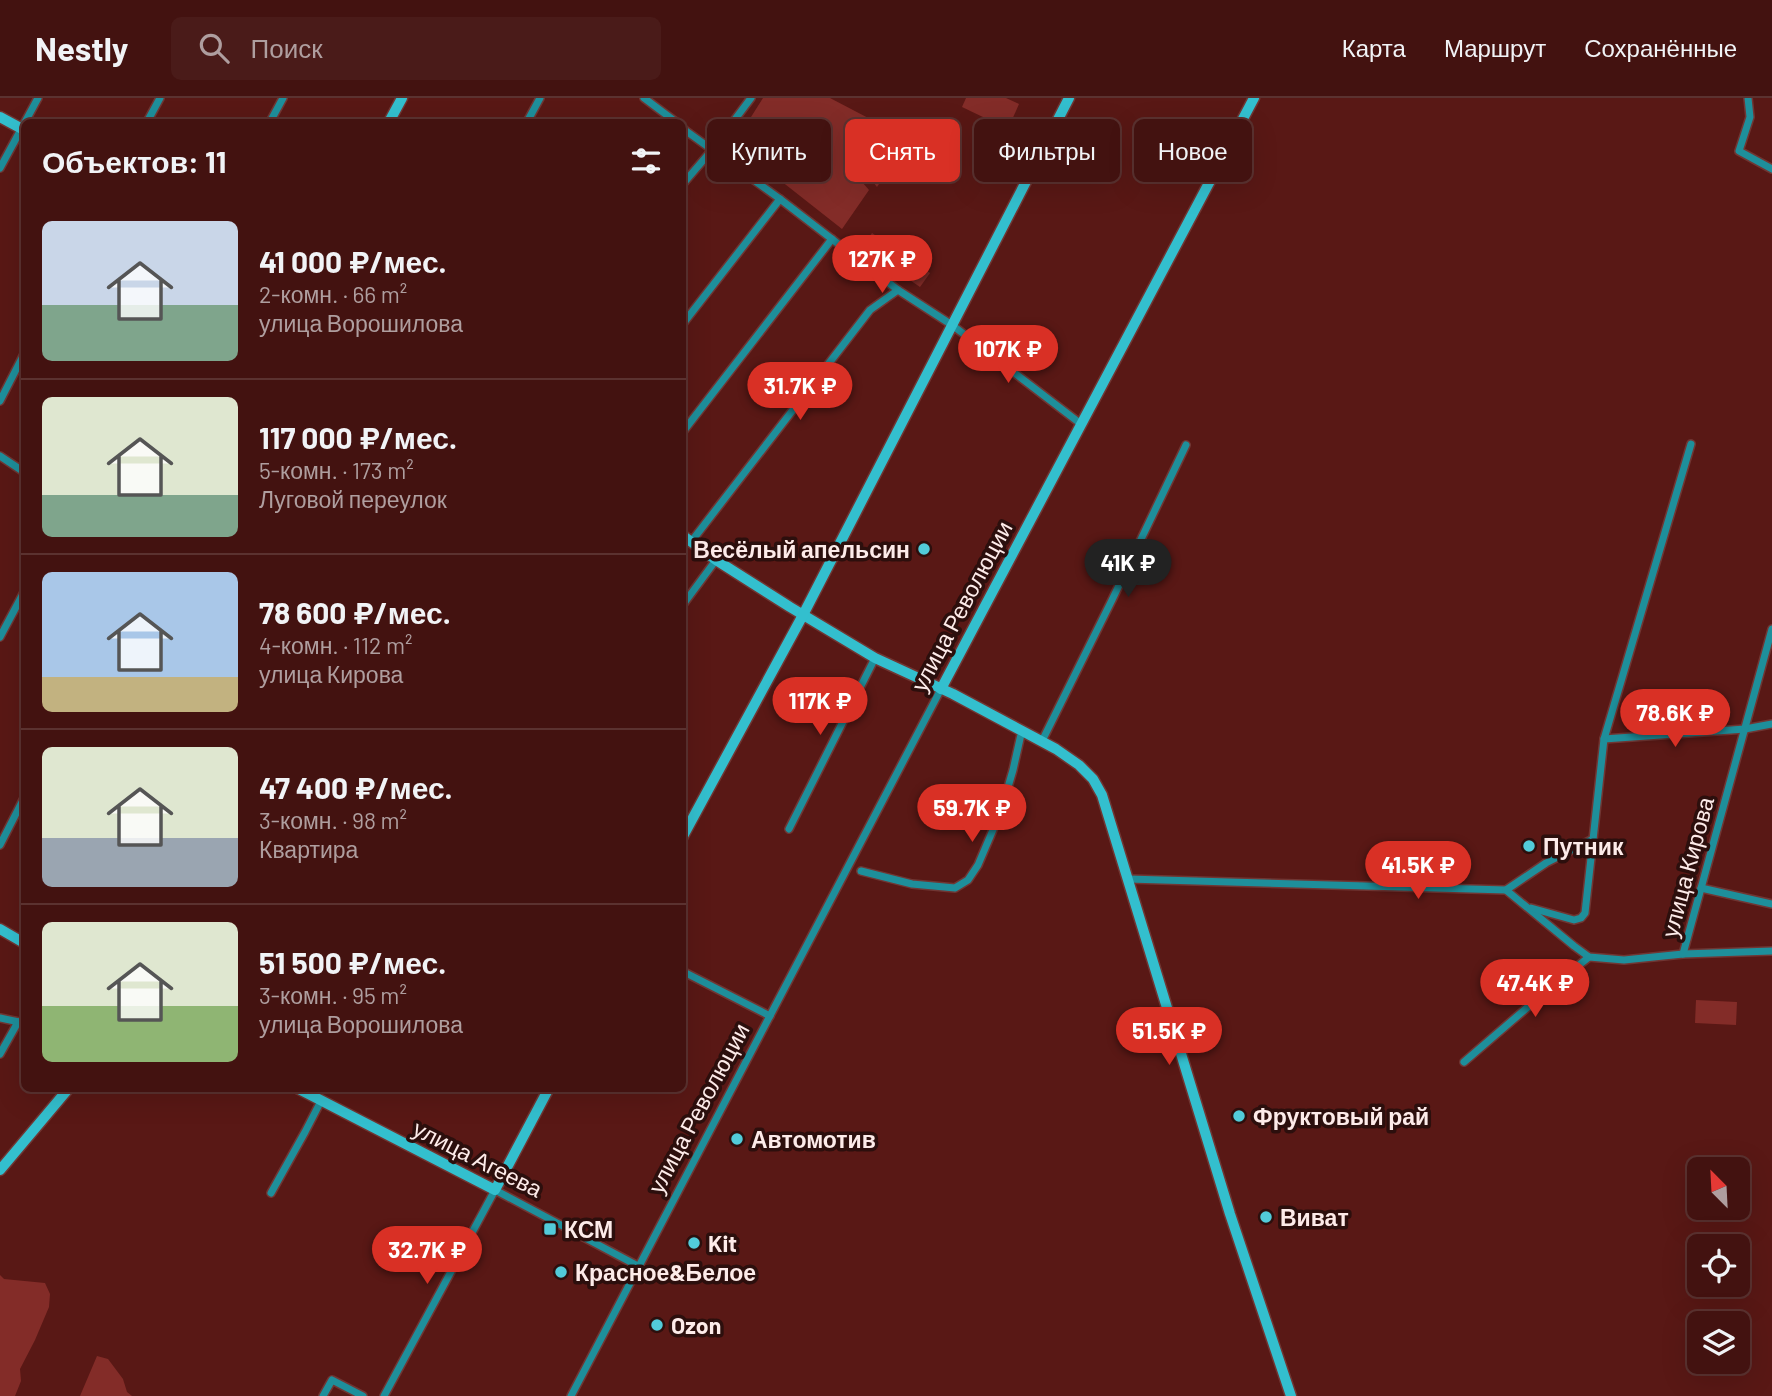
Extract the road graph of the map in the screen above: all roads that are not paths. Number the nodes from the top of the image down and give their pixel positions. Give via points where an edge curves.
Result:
1 (38, 98) edge
2 (160, 98) edge
3 (282, 98) edge
4 (402, 98) edge
5 (540, 98) edge
6 (644, 98) edge
7 (751, 98) edge
8 (1069, 98) edge
9 (1254, 98) edge
10 (1748, 98) edge
11 (0, 117) edge
12 (28, 119) edge
13 (149, 119) edge
14 (272, 119) edge
15 (391, 119) edge
16 (529, 119) edge
17 (672, 119) edge
18 (735, 119) edge
19 (21, 128) edge
20 (686, 131) edge
21 (21, 132) edge
22 (707, 146) edge
23 (707, 156) edge
24 (0, 168) edge
25 (1772, 169) edge
26 (686, 180) edge
27 (756, 182) edge
28 (780, 199) junction
29 (832, 239) junction
30 (898, 290) junction
31 (686, 320) edge
32 (952, 325) junction
33 (21, 360) edge
34 (0, 401) edge
35 (1081, 424) junction
36 (686, 428) edge
37 (1186, 444) dead end
38 (1691, 444) dead end
39 (0, 456) edge
40 (21, 470) edge
41 (687, 538) edge
42 (716, 560) junction
43 (21, 598) edge
44 (686, 601) edge
45 (803, 615) junction
46 (1772, 629) edge
47 (0, 637) edge
48 (875, 658) junction
49 (941, 689) junction
50 (1772, 724) edge
51 (1745, 729) junction
52 (1022, 730) junction
53 (1604, 739) junction
54 (1042, 741) junction
55 (21, 804) edge
56 (789, 829) dead end
57 (686, 831) edge
58 (1594, 839) junction
59 (0, 845) edge
60 (861, 871) dead end
61 (1128, 879) junction
62 (1701, 888) junction
63 (1506, 890) junction
64 (1772, 904) edge
65 (1525, 906) junction
66 (0, 929) edge
67 (21, 941) edge
68 (1772, 951) edge
69 (1684, 954) junction
70 (1590, 957) junction
71 (686, 973) edge
72 (770, 1016) junction
73 (0, 1018) edge
74 (21, 1023) edge
75 (0, 1054) edge
76 (1464, 1062) dead end
77 (66, 1092) edge
78 (304, 1092) edge
79 (547, 1092) edge
80 (321, 1101) junction
81 (0, 1170) edge
82 (495, 1190) junction
83 (271, 1193) dead end
84 (638, 1266) junction
85 (323, 1396) edge
86 (363, 1396) edge
87 (384, 1396) edge
88 (571, 1396) edge
89 (1291, 1396) edge

1 - 12 street
2 - 13 street
3 - 14 street
4 - 15 main road
5 - 16 street
6 - 17 street
7 - 18 street
8 - 32 main road
9 - 35 main road, улица Революции
10 - 25 street via 1750,117 1740,151
11 - 19 main road
20 - 22 street
21 - 24 street
23 - 26 street
27 - 28 street
28 - 29 street
28 - 31 street
29 - 30 street
29 - 36 street
30 - 32 street
30 - 41 street via 870,310
32 - 35 street
32 - 45 main road
33 - 34 street
35 - 49 main road, улица Революции
37 - 54 street
38 - 53 street
39 - 40 street
41 - 42 main road
42 - 44 street
42 - 45 main road
43 - 47 street
45 - 48 main road
45 - 57 main road
46 - 51 street, улица Кирова
48 - 49 main road
48 - 56 street
49 - 52 main road
49 - 72 street, улица Революции
50 - 51 street
51 - 53 street
51 - 62 street, улица Кирова
52 - 54 main road
52 - 60 street via 1001,811 968,880 955,888 912,884
53 - 58 street
54 - 61 main road via 1093,779
55 - 59 street
58 - 63 street
58 - 65 street via 1581,918 1567,919
61 - 63 street
61 - 89 main road
62 - 64 street
62 - 69 street, улица Кирова
63 - 65 street
65 - 70 street
66 - 67 main road
68 - 69 street
69 - 70 street via 1624,960
70 - 76 street
71 - 72 street
72 - 84 street, улица Революции
73 - 74 street
74 - 75 street
77 - 81 main road
78 - 80 main road, улица Агеева
79 - 82 main road
80 - 82 main road, улица Агеева
80 - 83 street
82 - 84 street, улица Агеева
82 - 87 street
84 - 88 street, улица Революции
85 - 86 street via 332,1380

